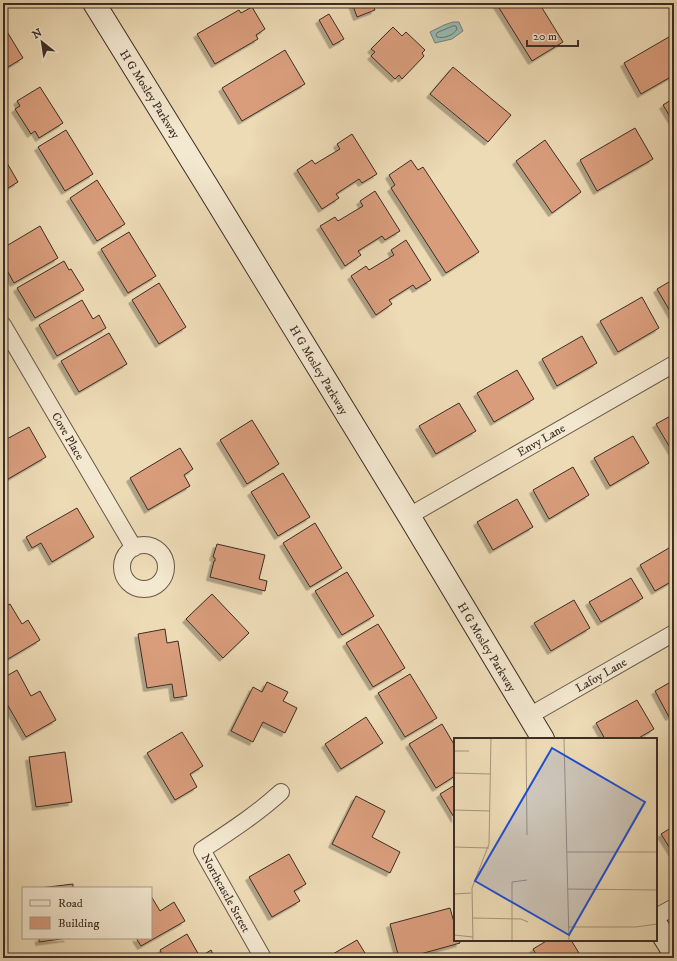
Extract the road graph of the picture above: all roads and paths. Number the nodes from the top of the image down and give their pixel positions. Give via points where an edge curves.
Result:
1 (94, 3) edge
2 (3, 325) edge
3 (674, 364) edge
4 (408, 516) junction
5 (134, 548) dead end
6 (674, 633) edge
7 (529, 716) junction
8 (542, 738) edge
9 (281, 792) dead end
10 (674, 907) edge
11 (657, 916) edge
12 (657, 926) edge
13 (674, 953) edge
14 (262, 958) edge

1 - 4 main road, H G Mosley Parkway
2 - 5 street, Cove Place
3 - 4 street, Envy Lane
4 - 7 main road, H G Mosley Parkway
6 - 7 street, Lafoy Lane
7 - 8 main road, H G Mosley Parkway
9 - 14 street, Northcastle Street via 253,816 202,850
10 - 11 street
12 - 13 main road

